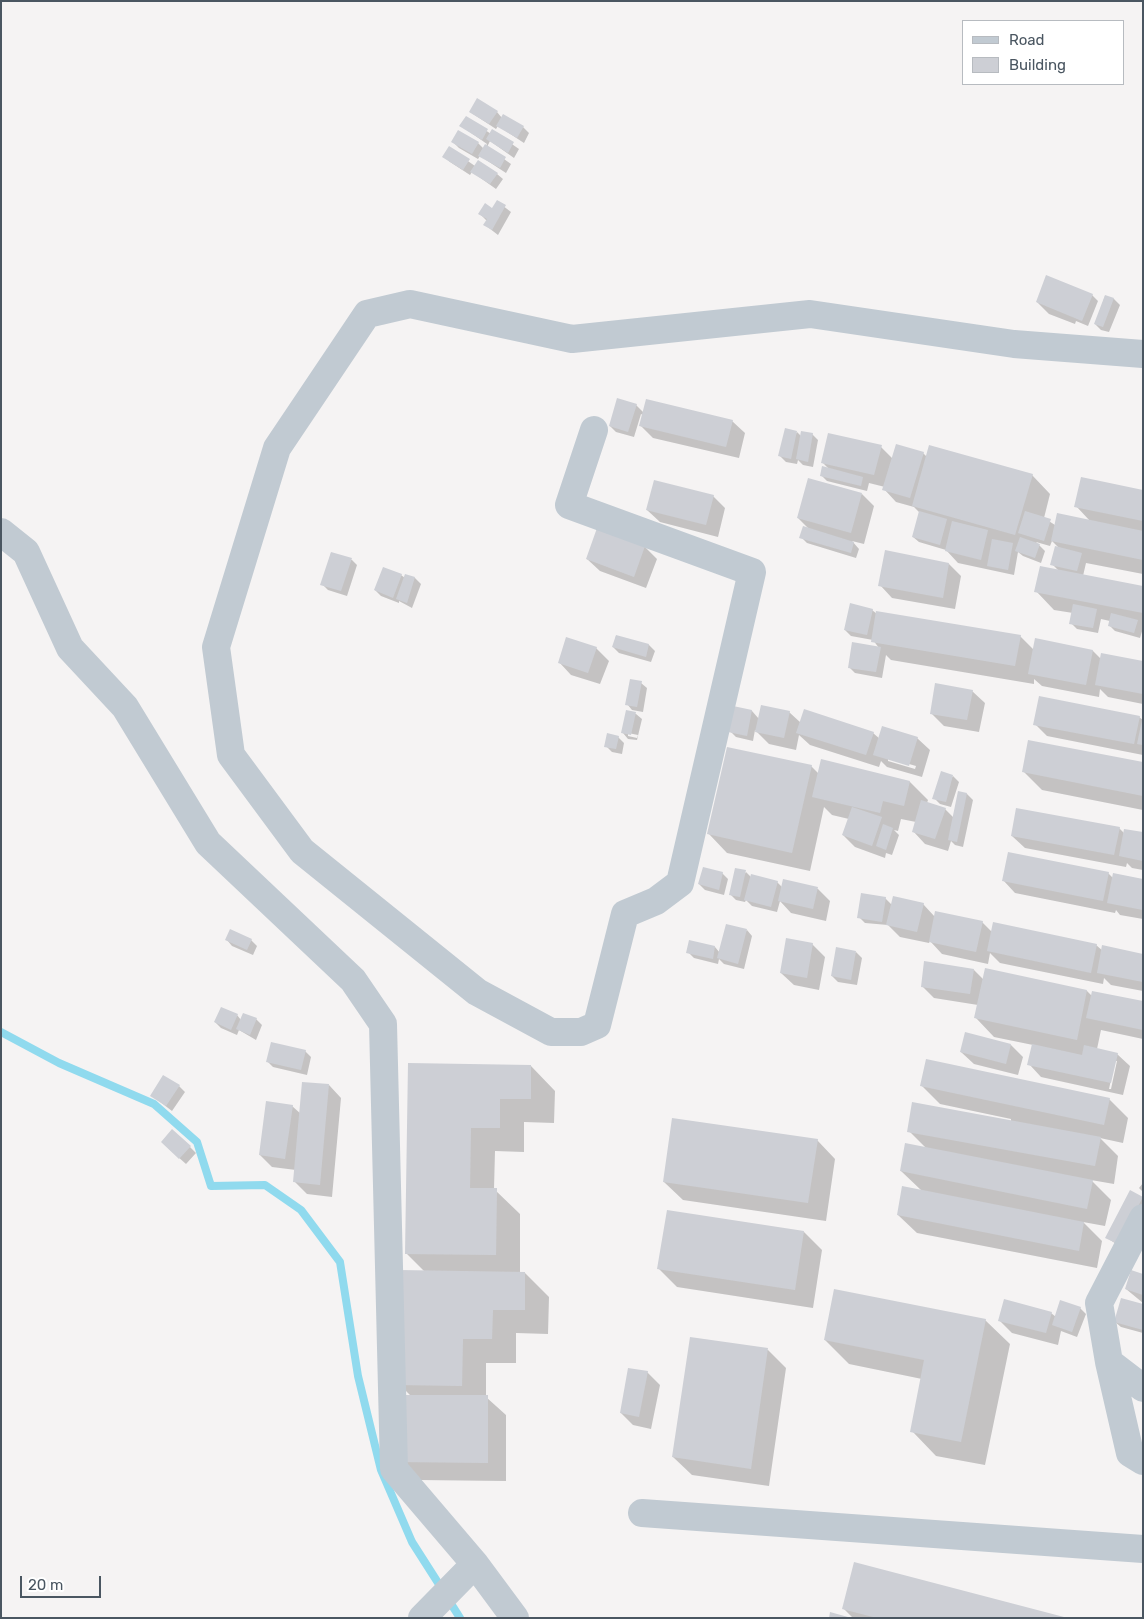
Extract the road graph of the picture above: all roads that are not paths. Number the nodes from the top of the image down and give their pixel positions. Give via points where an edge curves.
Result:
1 (1143, 354) edge
2 (594, 430) dead end
3 (1, 532) edge
4 (1143, 1218) edge
5 (1109, 1362) junction
6 (1143, 1388) edge
7 (1143, 1461) edge
8 (642, 1513) dead end
9 (1143, 1549) edge
10 (475, 1564) junction
11 (422, 1617) edge
12 (515, 1618) edge

1 - 2 street via 1014,344 810,314 572,340 410,304 368,314 274,457 216,647 231,755 302,851 477,992 551,1032 581,1032 597,1025 624,914 656,901 680,883 752,572 570,505
3 - 10 street via 26,552 70,648 125,707 208,842 353,980 383,1024 394,1469
4 - 5 street via 1099,1303
5 - 6 street
5 - 7 street via 1130,1453
8 - 9 street
10 - 11 street
10 - 12 street

